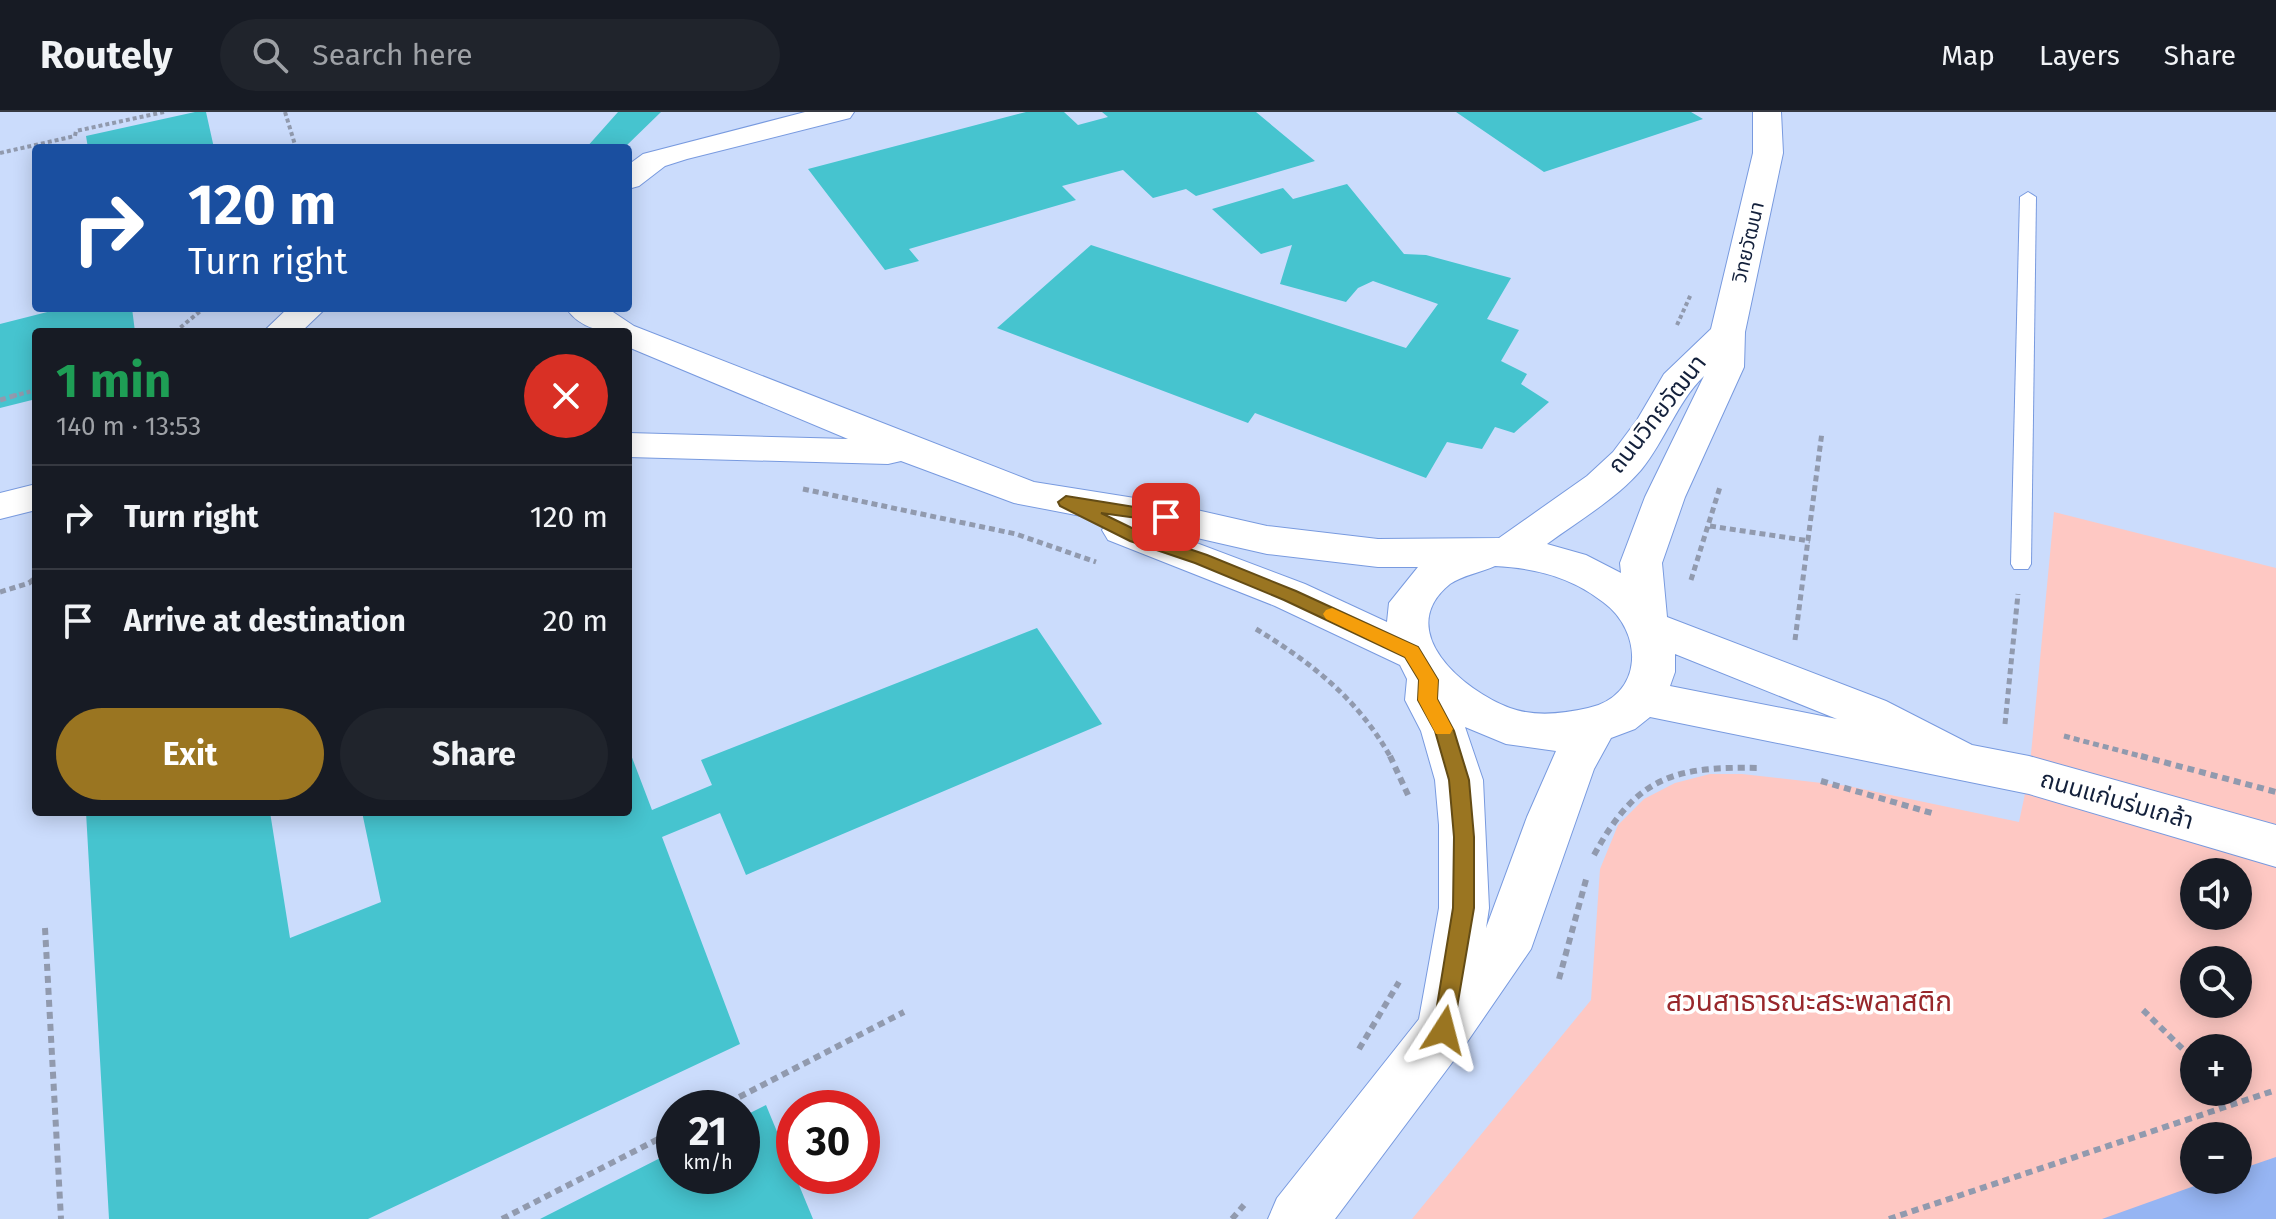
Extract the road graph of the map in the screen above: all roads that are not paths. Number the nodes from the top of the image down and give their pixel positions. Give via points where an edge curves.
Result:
1 (840, 112) edge
2 (1767, 112) edge
3 (632, 177) edge
4 (2028, 197) dead end
5 (304, 312) edge
6 (589, 312) edge
7 (285, 328) edge
8 (615, 328) edge
9 (1728, 332) junction
10 (632, 337) edge
11 (632, 445) edge
12 (915, 452) junction
13 (32, 498) edge
14 (1066, 502) junction
15 (0, 506) edge
16 (1500, 552) junction
17 (2021, 564) road end
18 (1647, 626) junction
19 (1420, 666) junction
20 (1642, 698) junction
21 (1594, 728) junction
22 (1957, 759) junction
23 (2276, 846) edge
24 (1444, 1030) junction
25 (1274, 1208) edge

1 - 3 street via 676,153 654,160
2 - 9 street, วิทยวัฒนา via 1768,153
4 - 17 lane
5 - 7 street
6 - 8 street
9 - 16 street, ถนนวิทยวัฒนา via 1677,382 1627,461 1601,485
9 - 18 street, วิทยวัฒนา via 1726,367 1665,497 1641,563
10 - 12 street
11 - 12 street
12 - 14 street via 1028,494
13 - 15 street
14 - 16 street via 1334,548
14 - 19 street via 1136,537 1290,595
16 - 18 street via 1542,555 1595,575 1629,601
16 - 19 street via 1463,558 1421,585 1409,605 1406,627
18 - 20 street via 1655,651 1653,675
18 - 22 street via 1870,713
19 - 21 street via 1454,702 1488,721 1559,734
19 - 24 street via 1427,700 1444,731 1459,780 1464,837 1464,908
20 - 21 street via 1622,716
20 - 22 street
21 - 24 street via 1551,817 1513,933
22 - 23 street, ถนนแก่นร่มเกล้า
24 - 25 street

